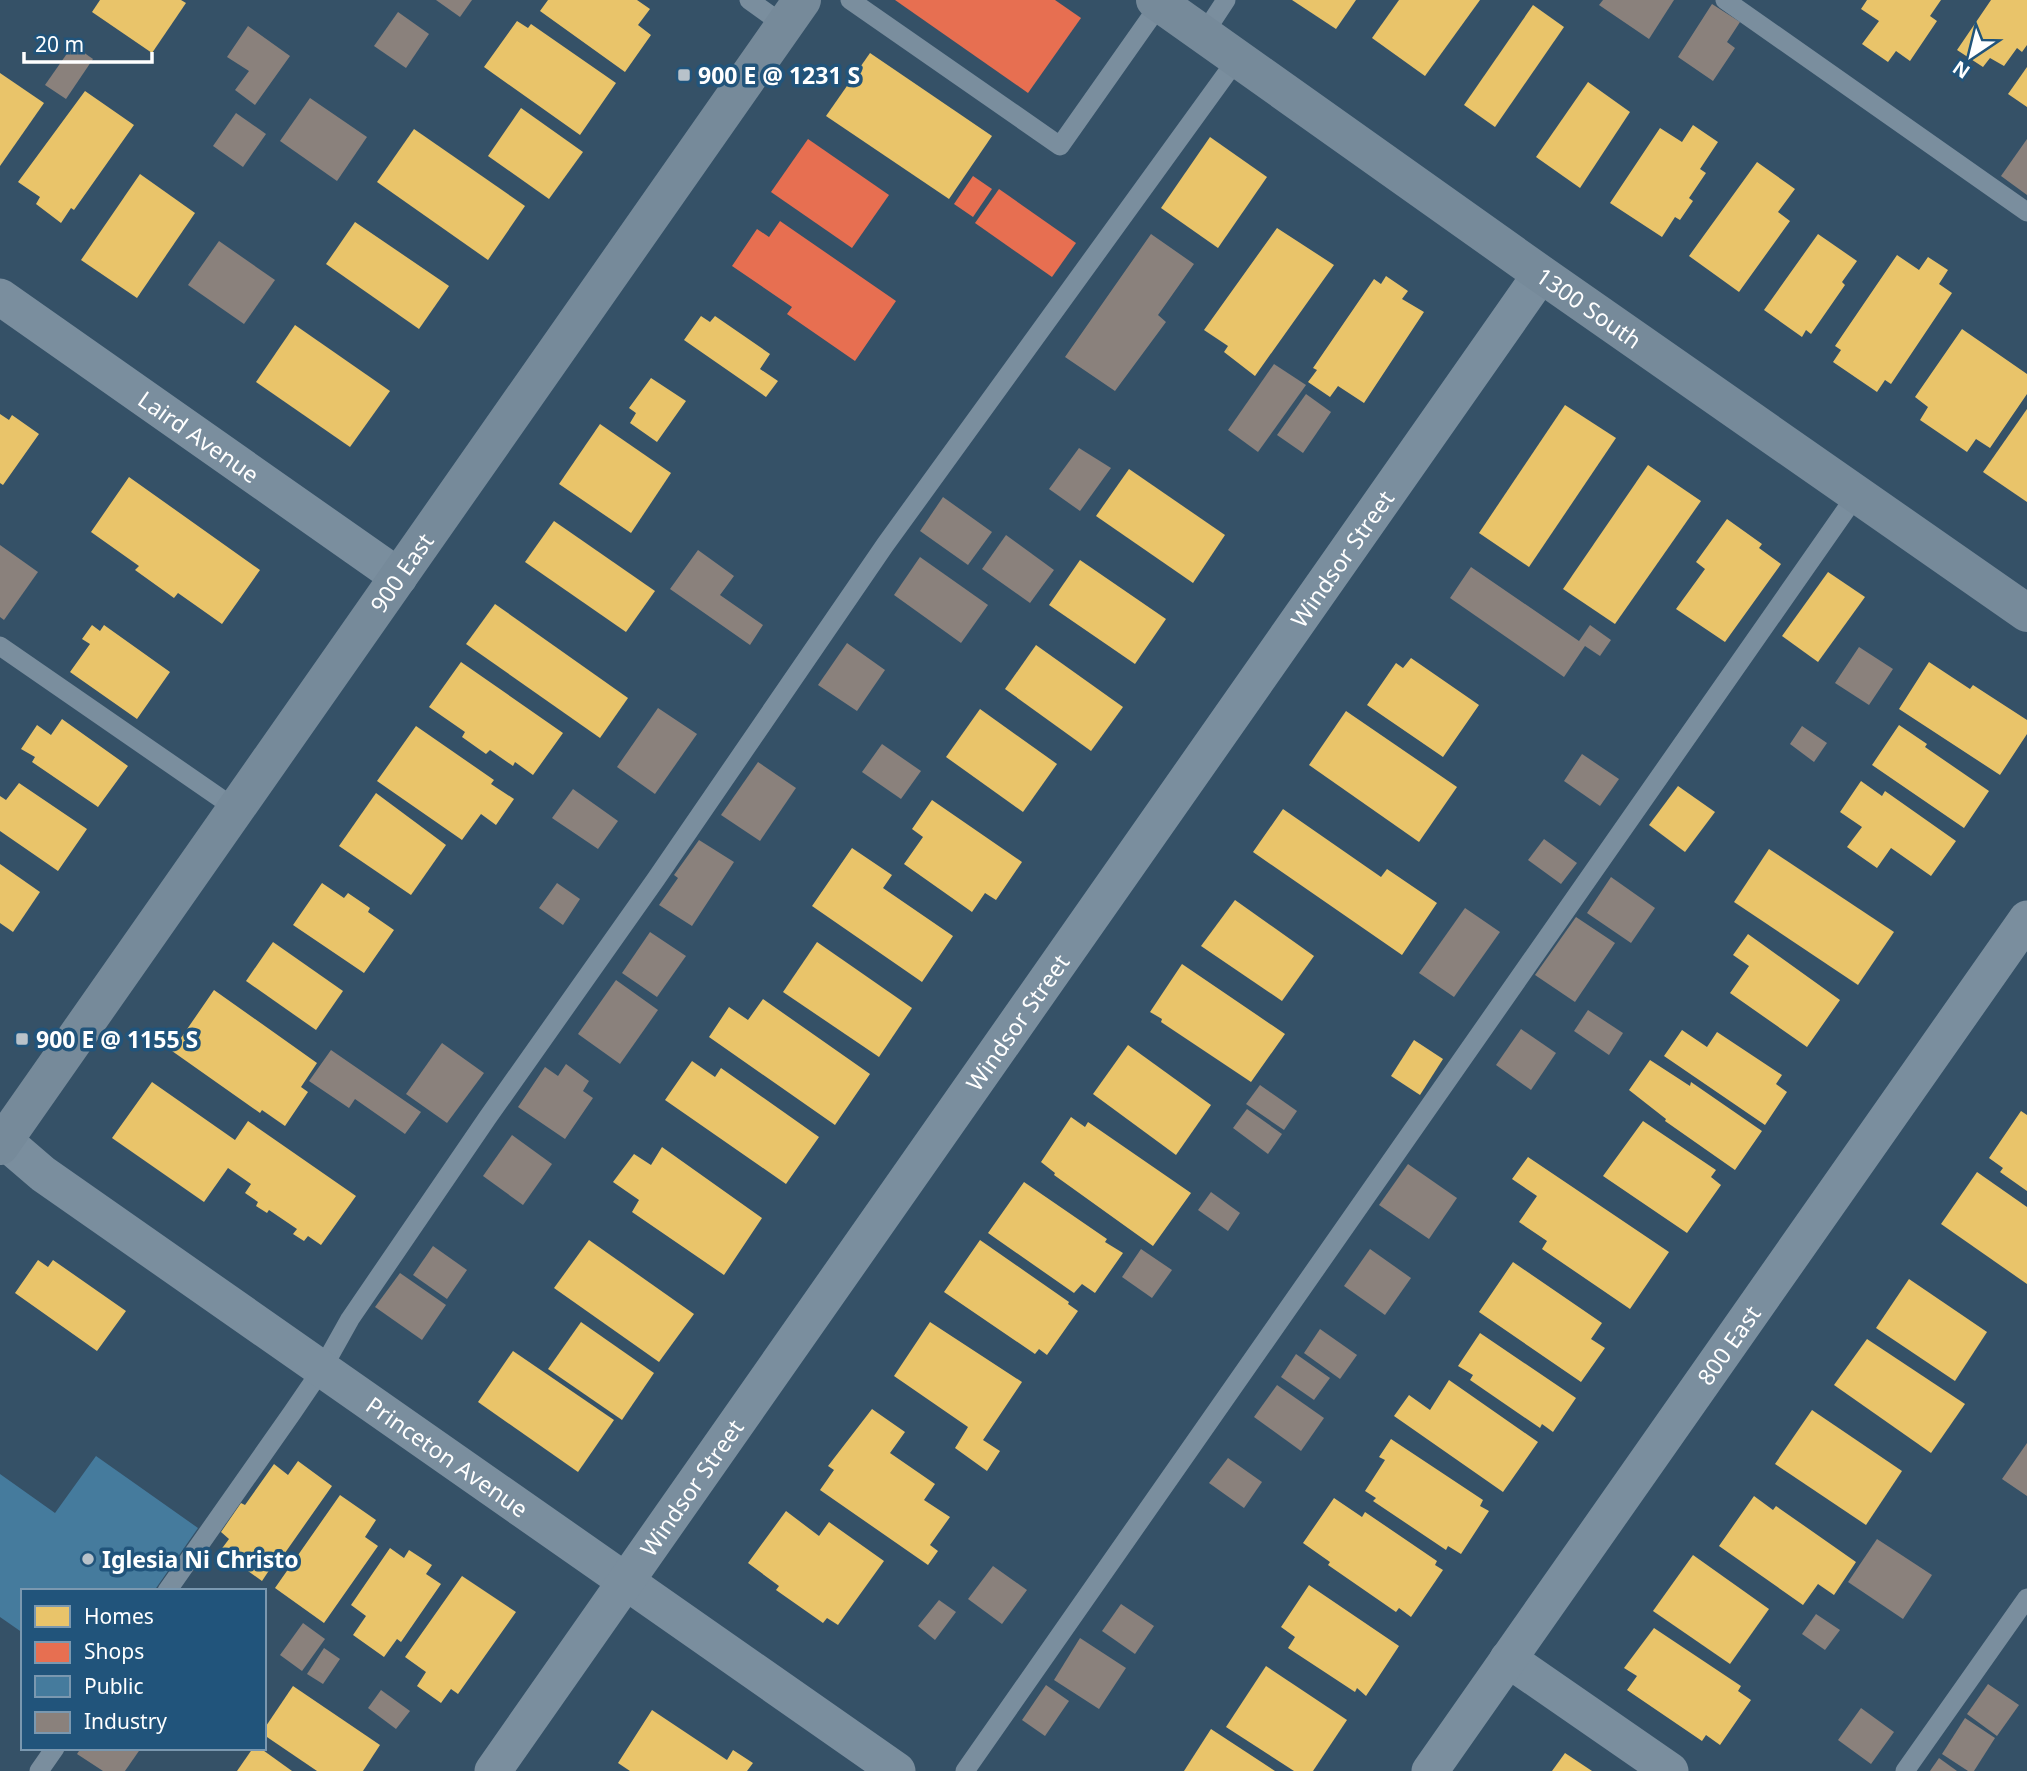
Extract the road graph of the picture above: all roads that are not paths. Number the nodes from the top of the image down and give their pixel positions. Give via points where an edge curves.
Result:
1 (749, 0) edge
2 (850, 0) edge
3 (1226, 0) edge
4 (1725, 0) edge
5 (1158, 2) edge
6 (793, 13) edge
7 (1203, 35) junction
8 (1237, 59) junction
9 (2027, 212) edge
10 (1541, 274) junction
11 (0, 297) edge
12 (1857, 494) junction
13 (399, 577) junction
14 (2027, 612) edge
15 (0, 646) edge
16 (236, 809) junction
17 (2027, 919) edge
18 (1, 1141) edge
19 (322, 1369) junction
20 (626, 1582) junction
21 (168, 1589) edge
22 (2027, 1598) edge
23 (1508, 1659) junction
24 (54, 1750) edge
25 (39, 1771) edge
26 (493, 1771) edge
27 (898, 1771) edge
28 (965, 1771) edge
29 (1430, 1771) edge
30 (1670, 1771) edge
31 (1905, 1771) edge

1 - 6 lane
2 - 5 lane via 1060,146
3 - 7 lane
4 - 9 lane
5 - 7 street, 1300 South
6 - 13 street, 900 East
7 - 8 street, 1300 South
8 - 10 street, 1300 South
8 - 19 lane via 885,545 350,1319
10 - 12 street, 1300 South
10 - 20 street, Windsor Street
11 - 13 street, Laird Avenue
12 - 14 street, 1300 South
12 - 28 lane
13 - 16 street, 900 East
15 - 16 lane
16 - 18 street, 900 East
17 - 23 street, 800 East
18 - 19 street, Princeton Avenue
19 - 20 street, Princeton Avenue
19 - 21 lane
20 - 26 street, Windsor Street
20 - 27 street, Princeton Avenue
22 - 31 lane
23 - 29 street, 800 East
23 - 30 street
24 - 25 lane

